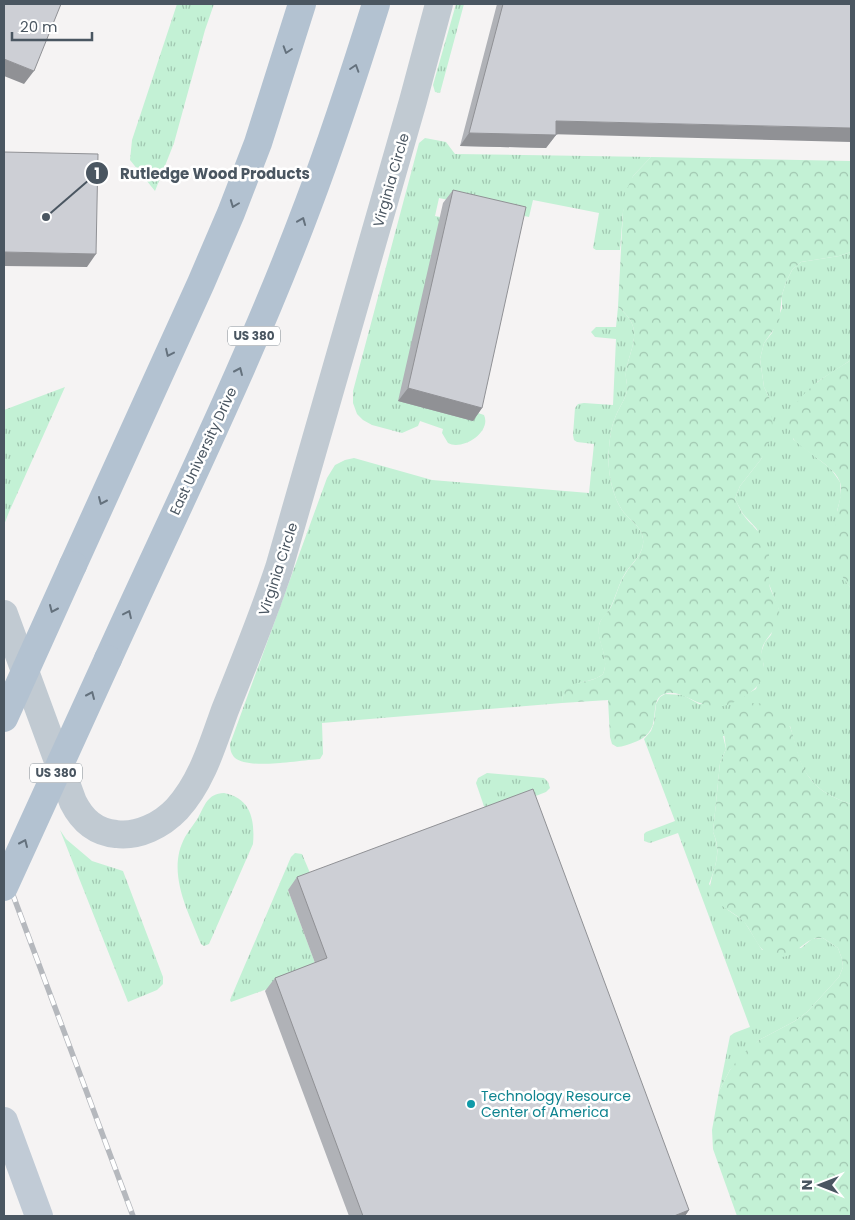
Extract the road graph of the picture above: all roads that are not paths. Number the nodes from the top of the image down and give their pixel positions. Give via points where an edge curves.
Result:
1 (302, 4) edge
2 (376, 4) edge
3 (439, 4) edge
4 (4, 614) edge
5 (4, 718) edge
6 (4, 887) edge
7 (4, 1121) edge
8 (39, 1216) edge

1 -> 5 main road, bridge via 258,143 231,213
6 -> 2 main road, East University Drive / US 380, bridge via 275,287 308,204
3 - 4 street, Virginia Circle via 279,568 204,764 187,796 169,816 142,831 120,835 98,830 79,814
7 - 8 street

